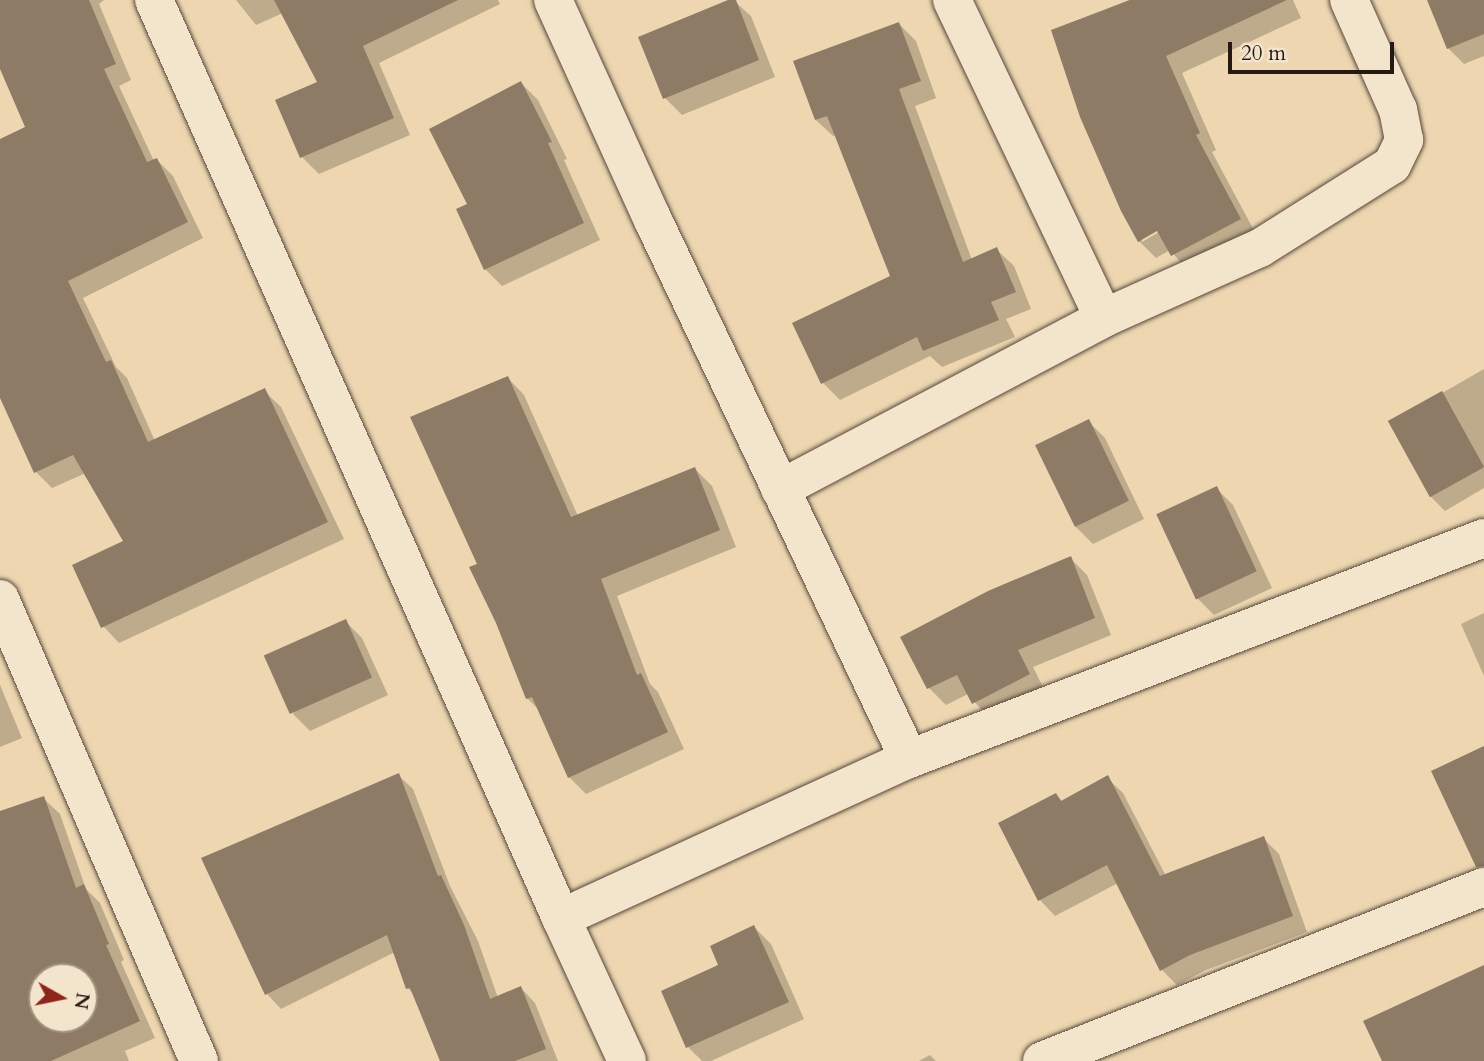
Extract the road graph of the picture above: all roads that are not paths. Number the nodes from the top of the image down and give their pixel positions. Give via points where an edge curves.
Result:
1 (154, 0) edge
2 (553, 0) edge
3 (952, 0) edge
4 (1349, 0) edge
5 (1104, 318) junction
6 (780, 489) junction
7 (1484, 538) edge
8 (0, 598) edge
9 (909, 759) junction
10 (1484, 887) edge
11 (561, 918) junction
12 (199, 1061) edge
13 (627, 1061) edge
14 (1042, 1061) edge

1 - 11 street
2 - 6 street
3 - 5 street
4 - 5 street via 1398,110 1404,140 1392,165 1260,248
5 - 6 street
6 - 9 street
7 - 9 street
8 - 12 street
9 - 11 street
10 - 14 street
11 - 13 street

